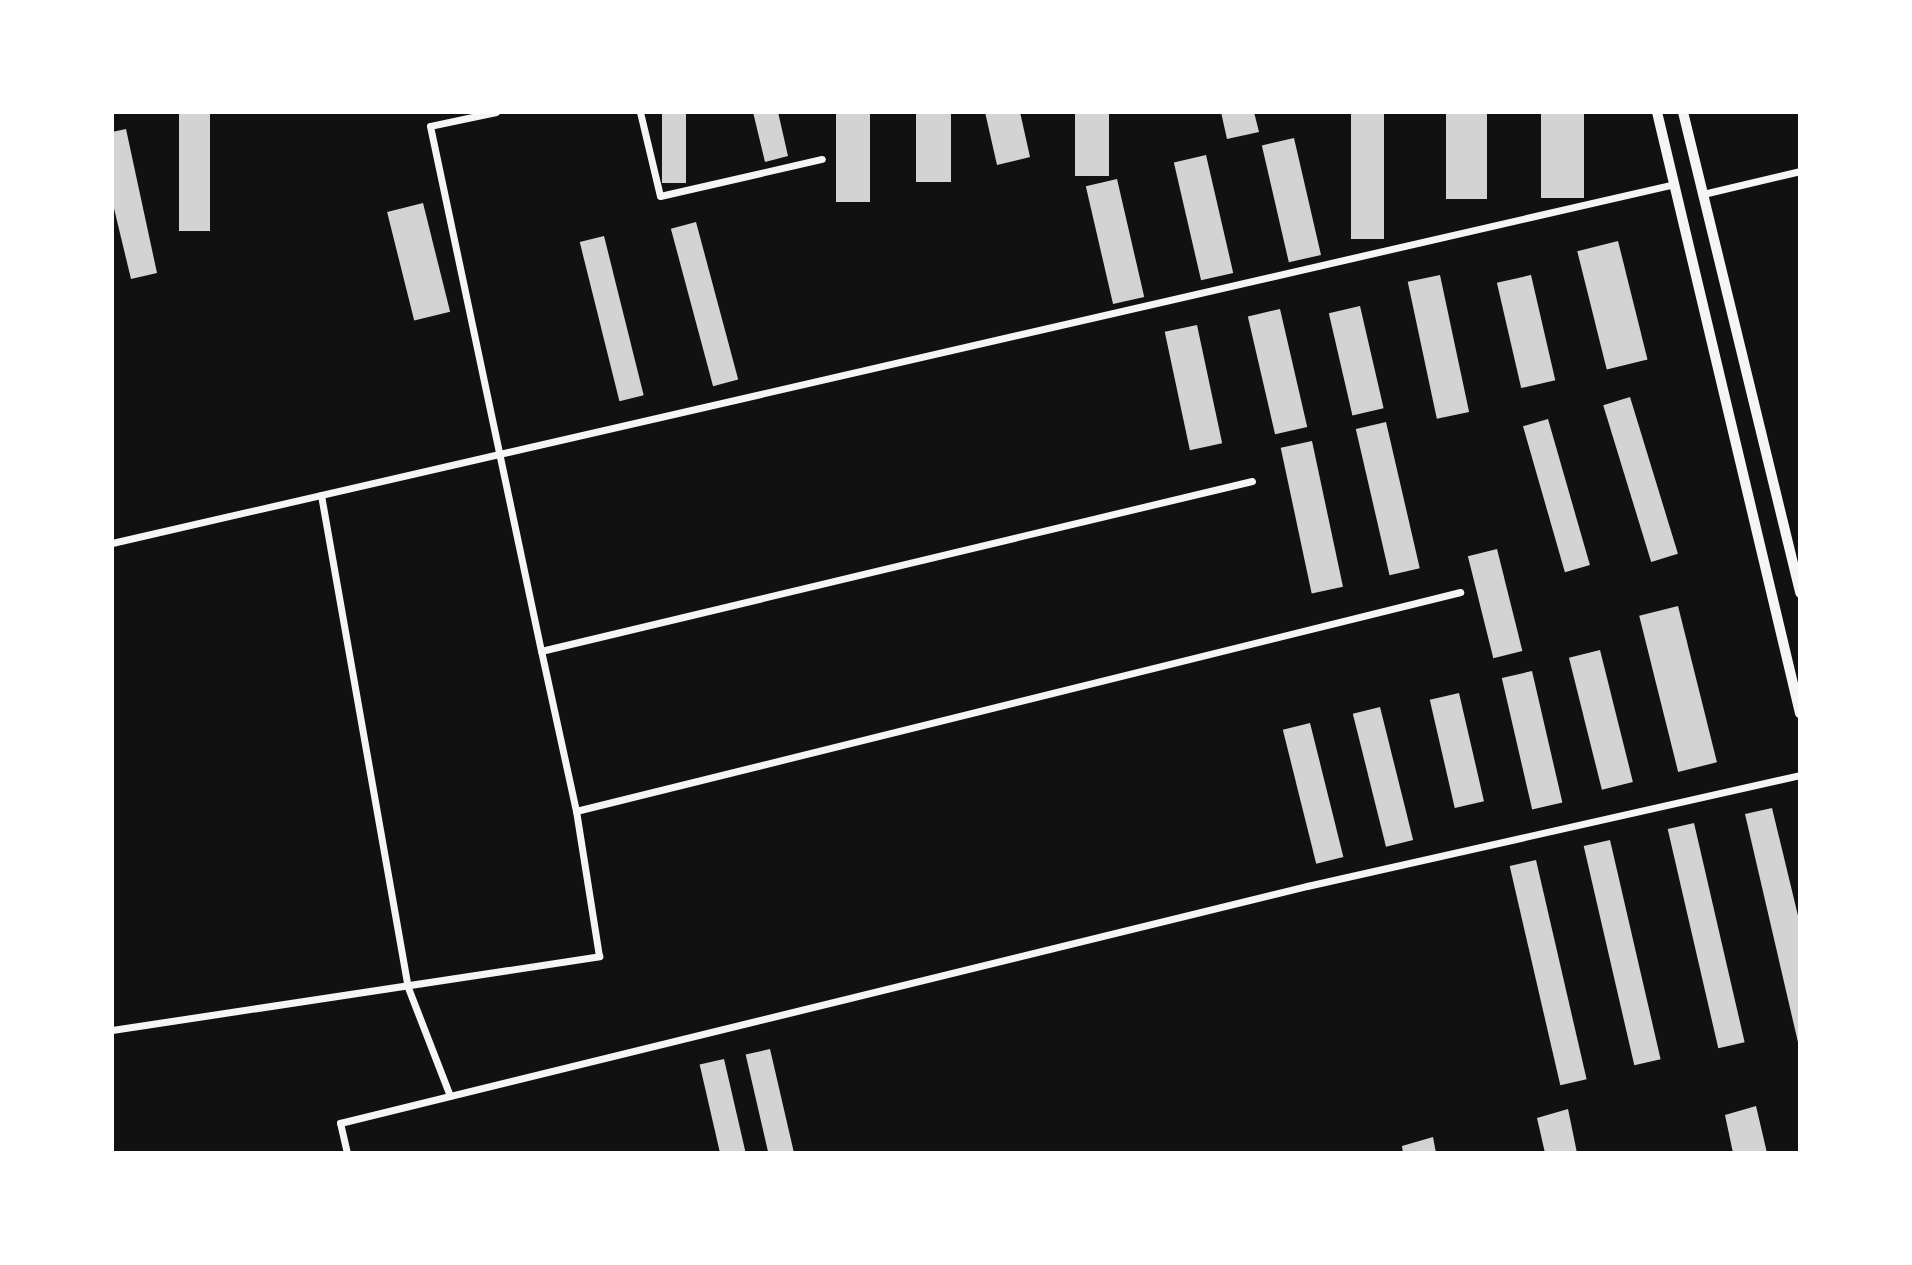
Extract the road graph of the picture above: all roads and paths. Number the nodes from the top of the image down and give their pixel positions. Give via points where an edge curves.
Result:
1 (496, 112) edge
2 (640, 112) edge
3 (1657, 112) edge
4 (1683, 112) edge
5 (822, 159) dead end
6 (1800, 171) edge
7 (1674, 184) junction
8 (1703, 194) junction
9 (502, 454) junction
10 (1252, 481) dead end
11 (321, 495) junction
12 (112, 543) edge
13 (1460, 592) dead end
14 (1800, 593) edge
15 (541, 651) junction
16 (1800, 713) edge
17 (1800, 775) edge
18 (576, 811) junction
19 (407, 985) junction
20 (112, 1030) edge
21 (450, 1096) junction
22 (347, 1153) edge

1 - 9 street via 430,126
2 - 5 street via 660,196
3 - 7 main road
4 - 8 main road
6 - 8 street
7 - 9 street
7 - 16 main road
8 - 14 main road
9 - 11 street
9 - 15 street
10 - 15 street
11 - 12 street
11 - 19 street
13 - 18 street
15 - 18 street
17 - 21 street via 1292,890
18 - 19 street via 599,956
19 - 20 street
19 - 21 street
21 - 22 street via 340,1123

